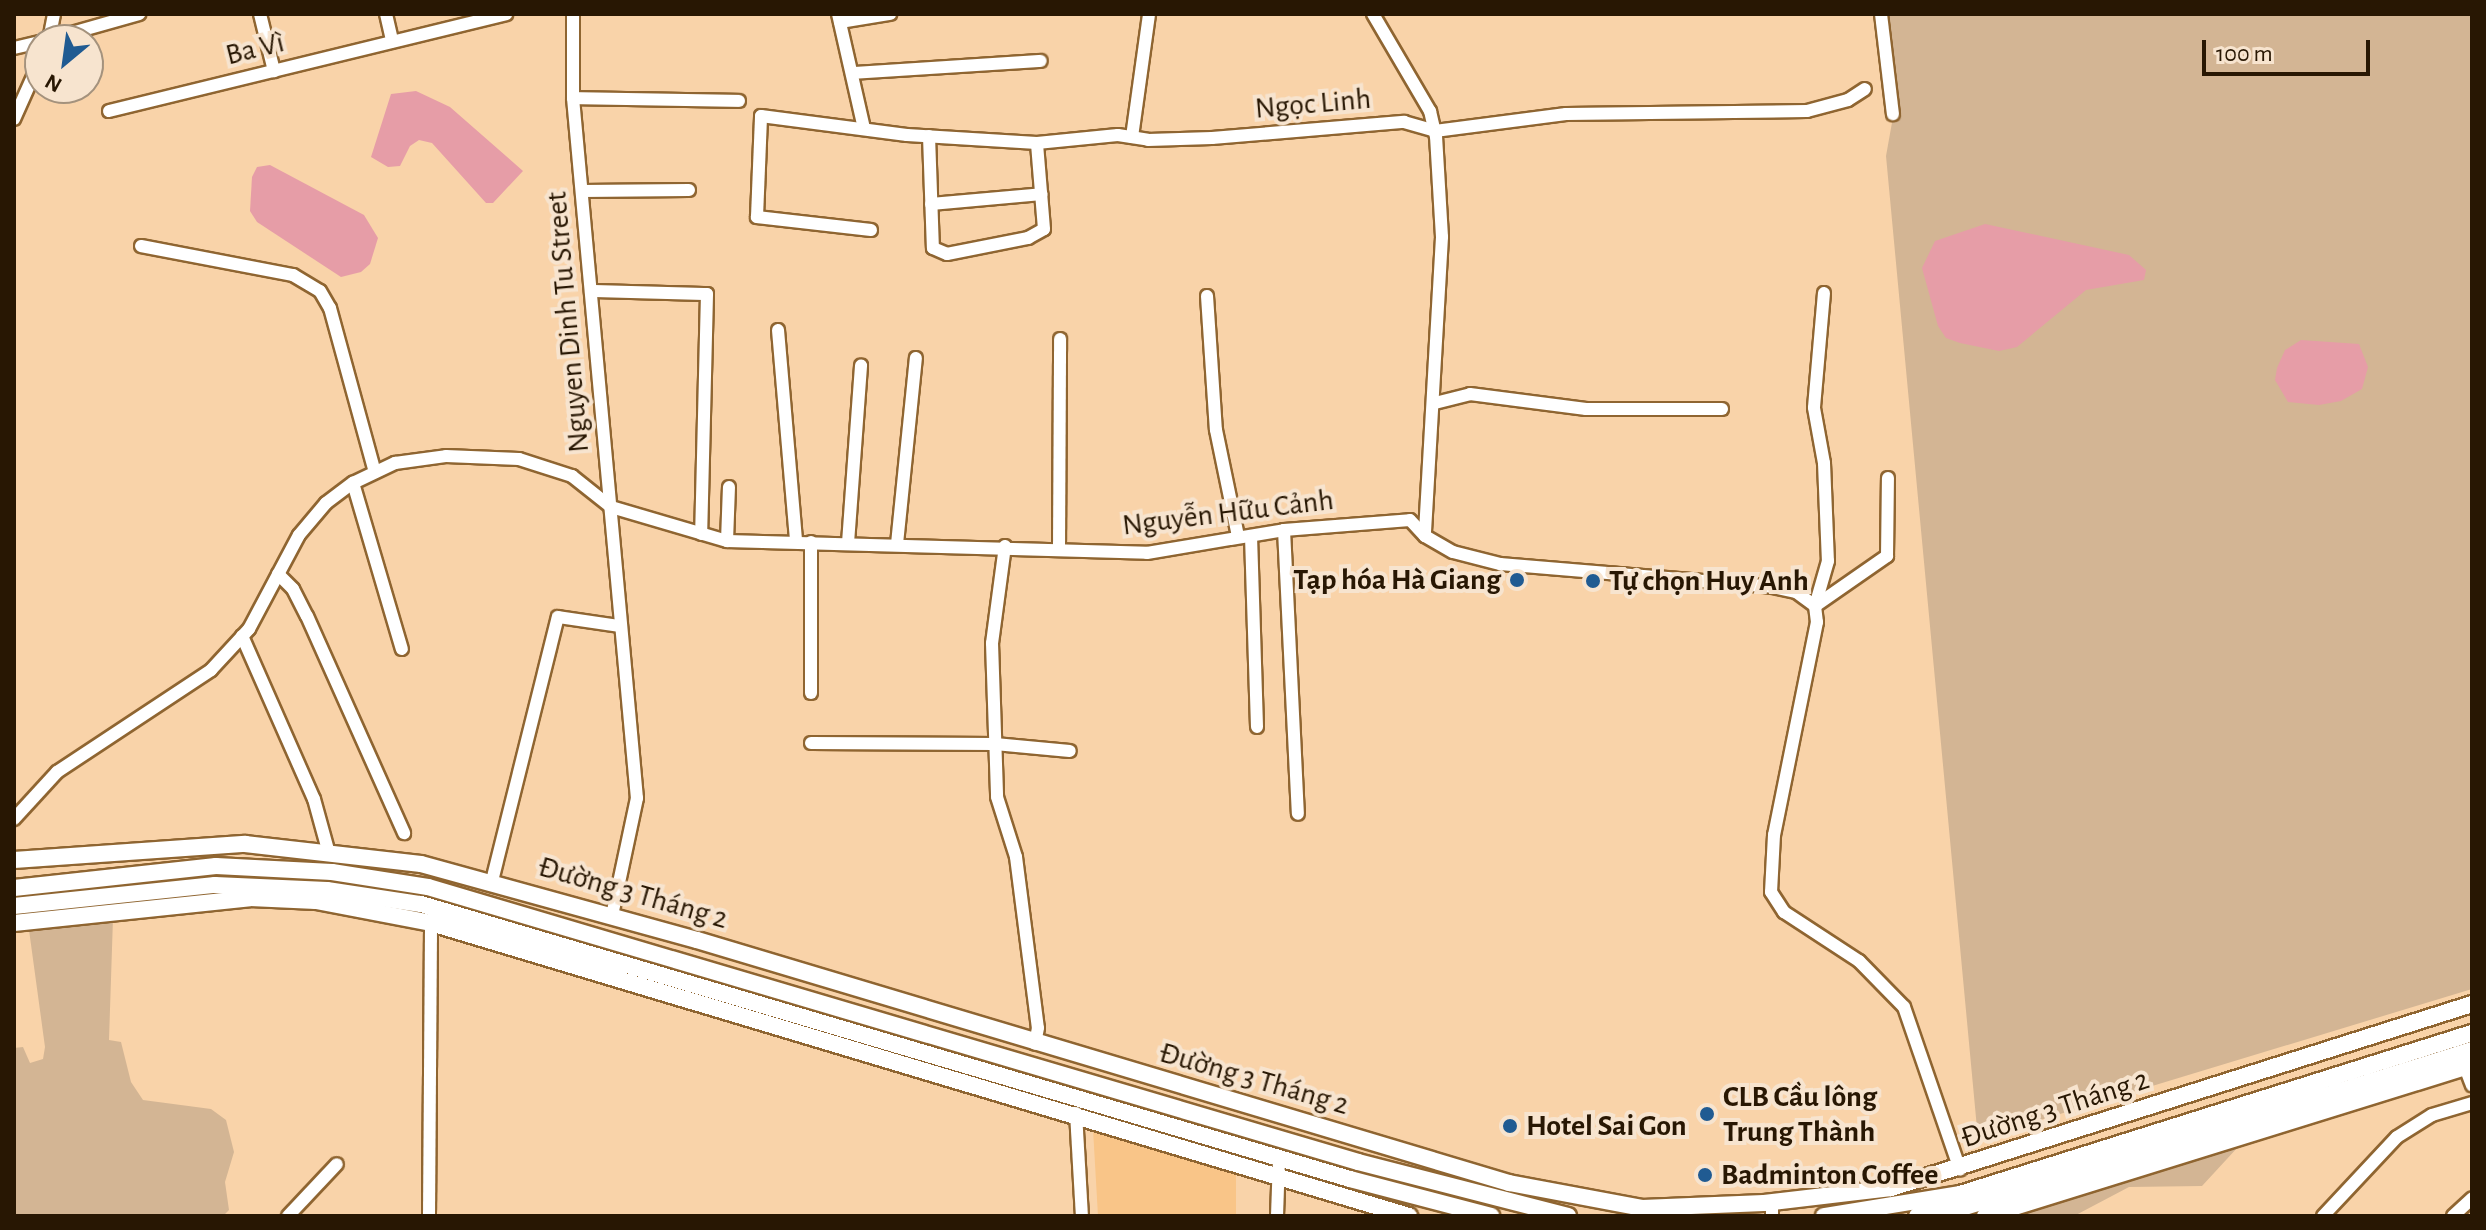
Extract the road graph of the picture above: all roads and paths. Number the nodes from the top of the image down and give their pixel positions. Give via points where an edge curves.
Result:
1 (139, 14) edge
2 (260, 14) edge
3 (386, 14) edge
4 (506, 14) edge
5 (573, 14) edge
6 (890, 14) edge
7 (1149, 14) edge
8 (1373, 14) edge
9 (1881, 14) edge
10 (839, 18) edge
11 (104, 24) edge
12 (392, 41) junction
13 (1041, 61) dead end
14 (274, 71) junction
15 (853, 73) junction
16 (1865, 89) dead end
17 (24, 97) edge
18 (573, 98) junction
19 (739, 101) dead end
20 (109, 111) dead end
21 (1893, 114) dead end
22 (14, 119) edge
23 (864, 128) junction
24 (1435, 131) junction
25 (929, 136) junction
26 (1132, 137) junction
27 (1037, 143) junction
28 (689, 190) dead end
29 (582, 191) junction
30 (1042, 194) junction
31 (931, 204) junction
32 (871, 230) dead end
33 (141, 246) dead end
34 (591, 291) junction
35 (1824, 293) dead end
36 (1207, 296) dead end
37 (778, 330) dead end
38 (1060, 339) dead end
39 (916, 358) dead end
40 (861, 365) dead end
41 (1435, 403) junction
42 (1722, 409) dead end
43 (375, 472) junction
44 (1888, 478) dead end
45 (353, 483) junction
46 (729, 487) dead end
47 (611, 507) junction
48 (1284, 530) junction
49 (701, 534) junction
50 (1245, 536) junction
51 (1425, 536) junction
52 (727, 541) junction
53 (796, 541) junction
54 (811, 542) junction
55 (848, 543) junction
56 (897, 544) junction
57 (1005, 546) junction
58 (1059, 549) junction
59 (278, 574) junction
60 (1815, 606) junction
61 (619, 626) junction
62 (242, 636) junction
63 (402, 649) dead end
64 (811, 693) dead end
65 (1257, 727) dead end
66 (811, 743) dead end
67 (995, 744) junction
68 (1070, 751) dead end
69 (1298, 814) dead end
70 (14, 819) edge
71 (404, 833) dead end
72 (328, 850) junction
73 (14, 860) edge
74 (492, 881) junction
75 (14, 888) edge
76 (14, 906) edge
77 (612, 916) junction
78 (14, 923) edge
79 (431, 923) junction
80 (2472, 1004) edge
81 (2472, 1033) edge
82 (1035, 1044) junction
83 (1075, 1055) junction
84 (2467, 1059) edge
85 (1070, 1076) junction
86 (2472, 1085) edge
87 (1015, 1088) junction
88 (2472, 1103) edge
89 (1076, 1105) junction
90 (337, 1164) dead end
91 (1277, 1166) junction
92 (1960, 1170) junction
93 (1840, 1195) junction
94 (2472, 1198) edge
95 (1958, 1207) edge
96 (1772, 1209) edge
97 (1678, 1212) edge
98 (1850, 1213) junction
99 (288, 1216) edge
100 (429, 1216) edge
101 (1082, 1216) edge
102 (1277, 1216) edge
103 (1409, 1216) edge
104 (1491, 1216) edge
105 (1568, 1216) edge
106 (1824, 1216) edge
107 (1917, 1216) edge
108 (1985, 1216) edge
109 (2323, 1216) edge
110 (2453, 1216) edge

1 - 11 street
2 - 14 street
3 - 12 street
4 - 12 street, Ba Vì
5 - 18 street, Nguyen Dinh Tu Street
6 - 10 street
7 - 26 street
8 - 24 street via 1430,111
9 - 21 street
10 - 15 street
12 - 14 street, Ba Vì
13 - 15 street
14 - 20 street, Ba Vì
15 - 23 street
16 - 24 street, Ngọc Linh via 1848,100 1807,111 1566,114
17 - 22 street
18 - 19 street
18 - 29 street, Nguyen Dinh Tu Street
23 - 25 street, Ngọc Linh
23 - 32 street, Ngọc Linh via 761,116 757,217
24 - 26 street, Ngọc Linh via 1404,122 1212,138
24 - 41 street via 1442,237
25 - 27 street, Ngọc Linh
25 - 31 street
26 - 27 street, Ngọc Linh
27 - 30 street
28 - 29 street
29 - 34 street, Nguyen Dinh Tu Street
30 - 31 street
30 - 31 street via 1044,229 1028,238 947,254 933,248
33 - 43 street via 293,275 320,291 330,308
34 - 47 street, Nguyen Dinh Tu Street
34 - 49 street via 707,294
35 - 60 street via 1814,408 1824,463 1828,561
36 - 50 street via 1216,430
37 - 53 street
38 - 58 street
39 - 56 street
40 - 55 street
41 - 42 street via 1470,394 1586,409
41 - 51 street
43 - 45 street, Nguyễn Hữu Cảnh
43 - 47 street, Nguyễn Hữu Cảnh via 395,463 446,456 519,459 572,476
44 - 60 street via 1887,556
45 - 59 street, Nguyễn Hữu Cảnh via 326,503 299,535
45 - 63 street
46 - 52 street
47 - 49 street, Nguyễn Hữu Cảnh
47 - 61 street, Nguyen Dinh Tu Street
48 - 50 street, Nguyễn Hữu Cảnh
48 - 51 street, Nguyễn Hữu Cảnh via 1410,520
48 - 69 street
49 - 52 street, Nguyễn Hữu Cảnh
50 - 58 street, Nguyễn Hữu Cảnh via 1147,553
50 - 65 street
51 - 60 street, Nguyễn Hữu Cảnh via 1453,552 1500,564 1772,587 1796,592
52 - 53 street, Nguyễn Hữu Cảnh
53 - 54 street, Nguyễn Hữu Cảnh
54 - 55 street, Nguyễn Hữu Cảnh
54 - 64 street
55 - 56 street, Nguyễn Hữu Cảnh
56 - 57 street, Nguyễn Hữu Cảnh
57 - 58 street, Nguyễn Hữu Cảnh
57 - 67 street via 992,643
59 - 62 street, Nguyễn Hữu Cảnh
59 - 71 street via 307,616
60 - 92 street via 1817,622 1774,835 1771,892 1784,912 1859,961 1904,1007
61 - 74 street via 558,617
61 - 77 street, Nguyen Dinh Tu Street via 637,798
62 - 70 street, Nguyễn Hữu Cảnh via 211,670 57,772
62 - 72 street via 314,799
66 - 67 street
67 - 68 street
67 - 82 street via 997,797 1016,857 1038,1028
72 - 73 main road, Đường 3 Tháng 2 via 195,844
72 - 74 main road, Đường 3 Tháng 2
74 - 77 main road, Đường 3 Tháng 2
75 - 85 main road, Đường 3 Tháng 2 via 216,866 332,872 428,887
76 - 87 main road via 215,885 327,890 421,904
77 - 82 main road, Đường 3 Tháng 2
78 - 79 main road via 250,898 316,901
79 - 87 main road
79 - 100 street
80 - 92 main road, Đường 3 Tháng 2
81 - 95 main road, Đường 3 Tháng 2
82 - 83 main road, Đường 3 Tháng 2
83 - 85 main road
83 - 97 main road, Đường 3 Tháng 2 via 1509,1183
84 - 86 street
84 - 95 main road, Đường 3 Tháng 2
84 - 108 main road
85 - 105 main road, Đường 3 Tháng 2 via 1358,1162
87 - 89 main road
88 - 109 street via 2432,1115 2397,1137
89 - 91 main road
89 - 101 street
90 - 99 street
91 - 102 street
91 - 103 main road
91 - 104 main road
92 - 93 main road, Đường 3 Tháng 2
92 - 95 main road
93 - 96 main road, Đường 3 Tháng 2
93 - 98 street
94 - 110 street
95 - 98 main road, Đường 3 Tháng 2
95 - 107 main road, Đường 3 Tháng 2
96 - 97 main road, Đường 3 Tháng 2
98 - 106 main road, Đường 3 Tháng 2

